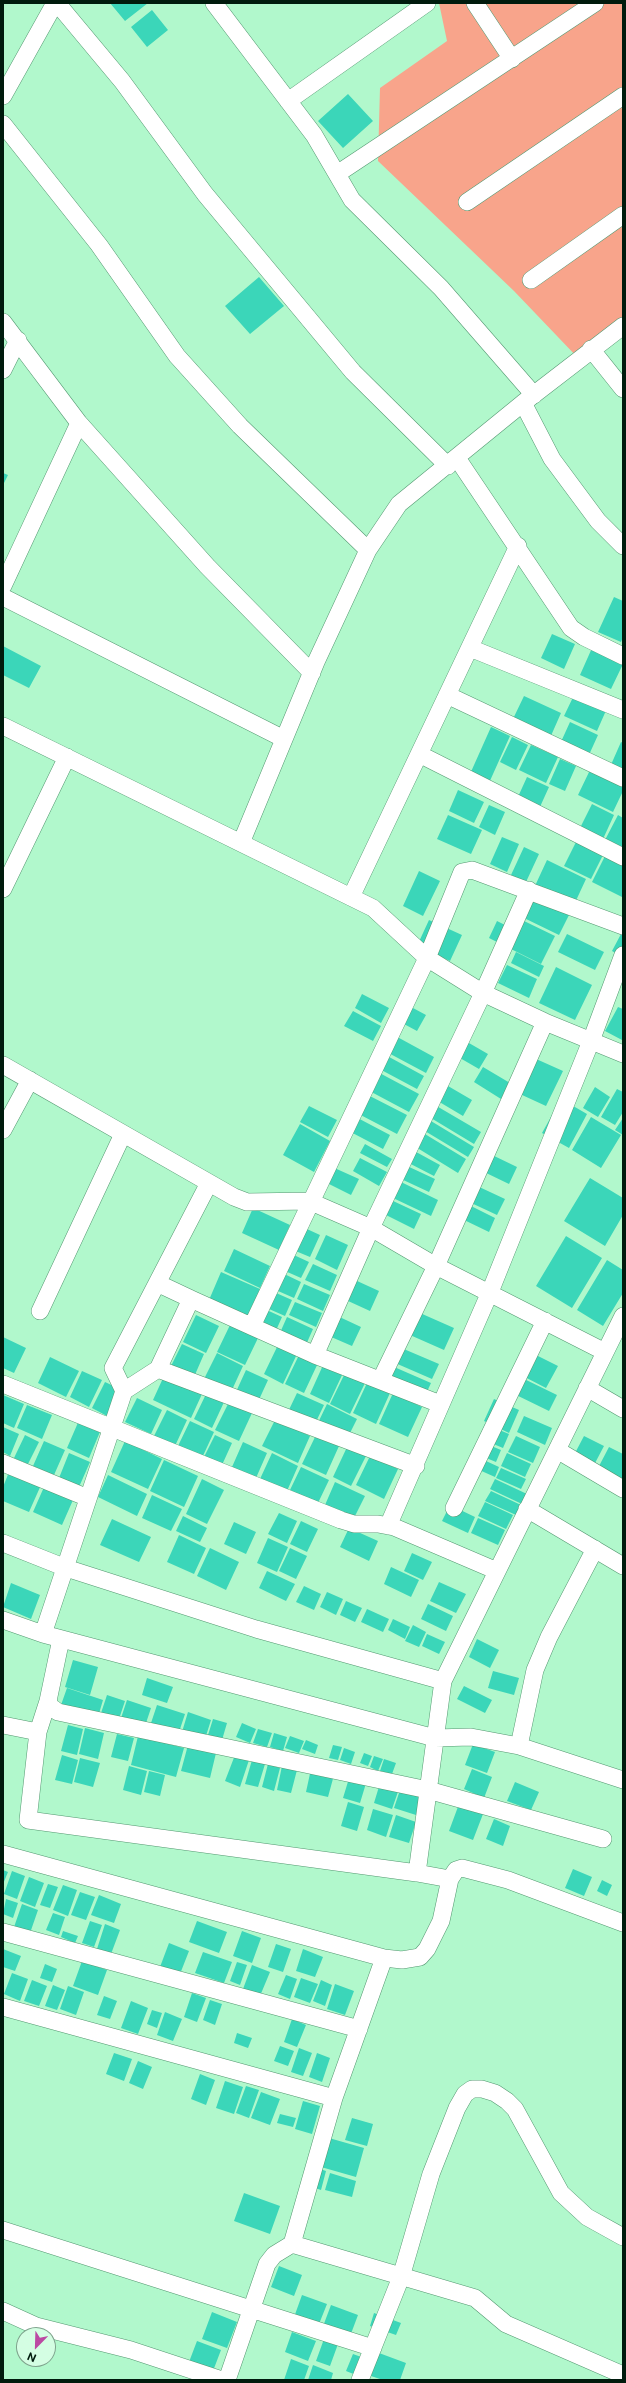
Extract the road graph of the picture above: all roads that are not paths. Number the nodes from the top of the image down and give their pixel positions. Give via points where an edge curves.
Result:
1 (56, 3) edge
2 (214, 3) edge
3 (427, 3) edge
4 (475, 3) edge
5 (595, 3) edge
6 (512, 59) junction
7 (3, 96) edge
8 (623, 96) edge
9 (288, 101) junction
10 (3, 124) edge
11 (337, 174) junction
12 (466, 202) dead end
13 (623, 215) edge
14 (531, 280) dead end
15 (3, 322) edge
16 (623, 326) edge
17 (18, 340) junction
18 (591, 350) junction
19 (3, 370) edge
20 (623, 389) edge
21 (529, 399) junction
22 (79, 423) junction
23 (452, 462) junction
24 (518, 546) junction
25 (623, 546) edge
26 (368, 550) junction
27 (3, 586) edge
28 (3, 597) edge
29 (470, 648) junction
30 (623, 656) edge
31 (312, 673) junction
32 (447, 695) junction
33 (623, 710) edge
34 (3, 726) edge
35 (284, 739) junction
36 (419, 754) junction
37 (67, 757) junction
38 (623, 778) edge
39 (241, 843) junction
40 (623, 856) edge
41 (3, 889) edge
42 (529, 890) junction
43 (351, 897) junction
44 (623, 926) edge
45 (427, 958) junction
46 (622, 961) edge
47 (483, 993) junction
48 (545, 1022) junction
49 (591, 1041) junction
50 (623, 1054) edge
51 (3, 1064) edge
52 (30, 1080) junction
53 (3, 1130) edge
54 (123, 1134) junction
55 (209, 1183) junction
56 (310, 1201) junction
57 (371, 1228) junction
58 (436, 1266) junction
59 (157, 1283) junction
60 (490, 1292) junction
61 (191, 1299) junction
62 (40, 1310) dead end
63 (623, 1316) edge
64 (545, 1321) junction
65 (252, 1326) junction
66 (605, 1352) junction
67 (315, 1355) junction
68 (158, 1369) junction
69 (381, 1379) junction
70 (3, 1384) edge
71 (587, 1388) junction
72 (124, 1391) junction
73 (440, 1404) junction
74 (623, 1409) edge
75 (112, 1429) junction
76 (557, 1450) junction
77 (3, 1463) edge
78 (416, 1466) junction
79 (623, 1489) edge
80 (88, 1498) junction
81 (454, 1508) dead end
82 (527, 1509) junction
83 (388, 1526) junction
84 (3, 1543) edge
85 (595, 1549) junction
86 (623, 1566) edge
87 (66, 1568) junction
88 (497, 1571) junction
89 (3, 1620) edge
90 (43, 1634) junction
91 (61, 1639) junction
92 (442, 1682) junction
93 (48, 1701) junction
94 (3, 1725) edge
95 (38, 1732) junction
96 (435, 1738) junction
97 (518, 1746) junction
98 (623, 1780) edge
99 (428, 1790) junction
100 (603, 1839) dead end
101 (3, 1854) edge
102 (417, 1873) junction
103 (450, 1879) junction
104 (623, 1923) edge
105 (3, 1932) edge
106 (384, 1958) junction
107 (3, 2007) edge
108 (359, 2029) junction
109 (334, 2098) junction
110 (3, 2230) edge
111 (623, 2237) edge
112 (292, 2244) junction
113 (402, 2278) junction
114 (251, 2310) junction
115 (3, 2311) edge
116 (373, 2348) junction
117 (623, 2375) edge
118 (222, 2380) edge
119 (227, 2380) edge
120 (360, 2380) edge

1 - 7 street
1 - 23 street via 122,81 205,194 354,372
2 - 9 street
3 - 9 street
4 - 6 street
5 - 6 street
6 - 11 street
8 - 12 street
9 - 11 street via 314,135
10 - 26 street via 100,245 177,356 240,426
11 - 21 street via 352,200 441,288
13 - 14 street
15 - 17 street
16 - 18 street
17 - 19 street
17 - 22 street
18 - 20 street
18 - 21 street
21 - 23 street
21 - 25 street via 552,459 598,521
22 - 27 street
22 - 31 street via 207,566
23 - 24 street
23 - 26 street via 399,504
24 - 29 street
24 - 30 street via 571,628
26 - 31 street
28 - 35 street
29 - 32 street
29 - 33 street
31 - 35 street
32 - 36 street
32 - 38 street
34 - 37 street
35 - 39 street
36 - 40 street
36 - 43 street
37 - 39 street
37 - 41 street
39 - 43 street
42 - 44 street
42 - 45 street via 472,870 465,870 461,874
42 - 47 street
43 - 45 street via 373,908
45 - 47 street
45 - 56 street
46 - 49 street
47 - 48 street
47 - 57 street
48 - 49 street
48 - 58 street
49 - 50 street
49 - 60 street
51 - 52 street
52 - 53 street
52 - 54 street
54 - 55 street
54 - 62 street
55 - 56 street via 243,1201
55 - 59 street
56 - 57 street
56 - 65 street
57 - 58 street
57 - 67 street
58 - 60 street
58 - 69 street
59 - 61 street
59 - 72 street via 113,1368
60 - 64 street
60 - 73 street
61 - 65 street
61 - 68 street
63 - 66 street
64 - 66 street
64 - 81 street
65 - 67 street
66 - 71 street
67 - 69 street
68 - 72 street
68 - 78 street
69 - 73 street
70 - 75 street
71 - 74 street
71 - 76 street
72 - 75 street
73 - 78 street
75 - 80 street
75 - 83 street via 341,1520 354,1524
76 - 79 street
76 - 82 street
77 - 80 street
78 - 83 street
80 - 87 street
82 - 85 street
82 - 88 street
83 - 88 street
84 - 87 street
85 - 86 street
85 - 97 street via 534,1670
87 - 90 street
87 - 92 street via 256,1628
88 - 92 street
89 - 90 street
90 - 91 street
91 - 93 street
91 - 96 street
92 - 96 street
93 - 95 street
93 - 99 street via 58,1712
94 - 95 street
95 - 102 street via 28,1820
96 - 97 street via 498,1740
96 - 99 street
97 - 98 street
99 - 100 street
99 - 102 street
101 - 106 street
102 - 103 street
103 - 104 street via 456,1870 462,1868 508,1880
103 - 106 street via 440,1921 427,1949 420,1957 413,1959
105 - 108 street
106 - 108 street
107 - 109 street
108 - 109 street
109 - 112 street
110 - 114 street
111 - 113 street via 586,2217 561,2193 515,2109 507,2100 488,2091 472,2089 465,2094 457,2108 431,2174
112 - 113 street
112 - 114 street via 274,2255 267,2264
113 - 116 street
113 - 117 street via 475,2298 506,2324
114 - 116 street
114 - 119 street
115 - 118 street via 36,2326 131,2350
116 - 120 street

